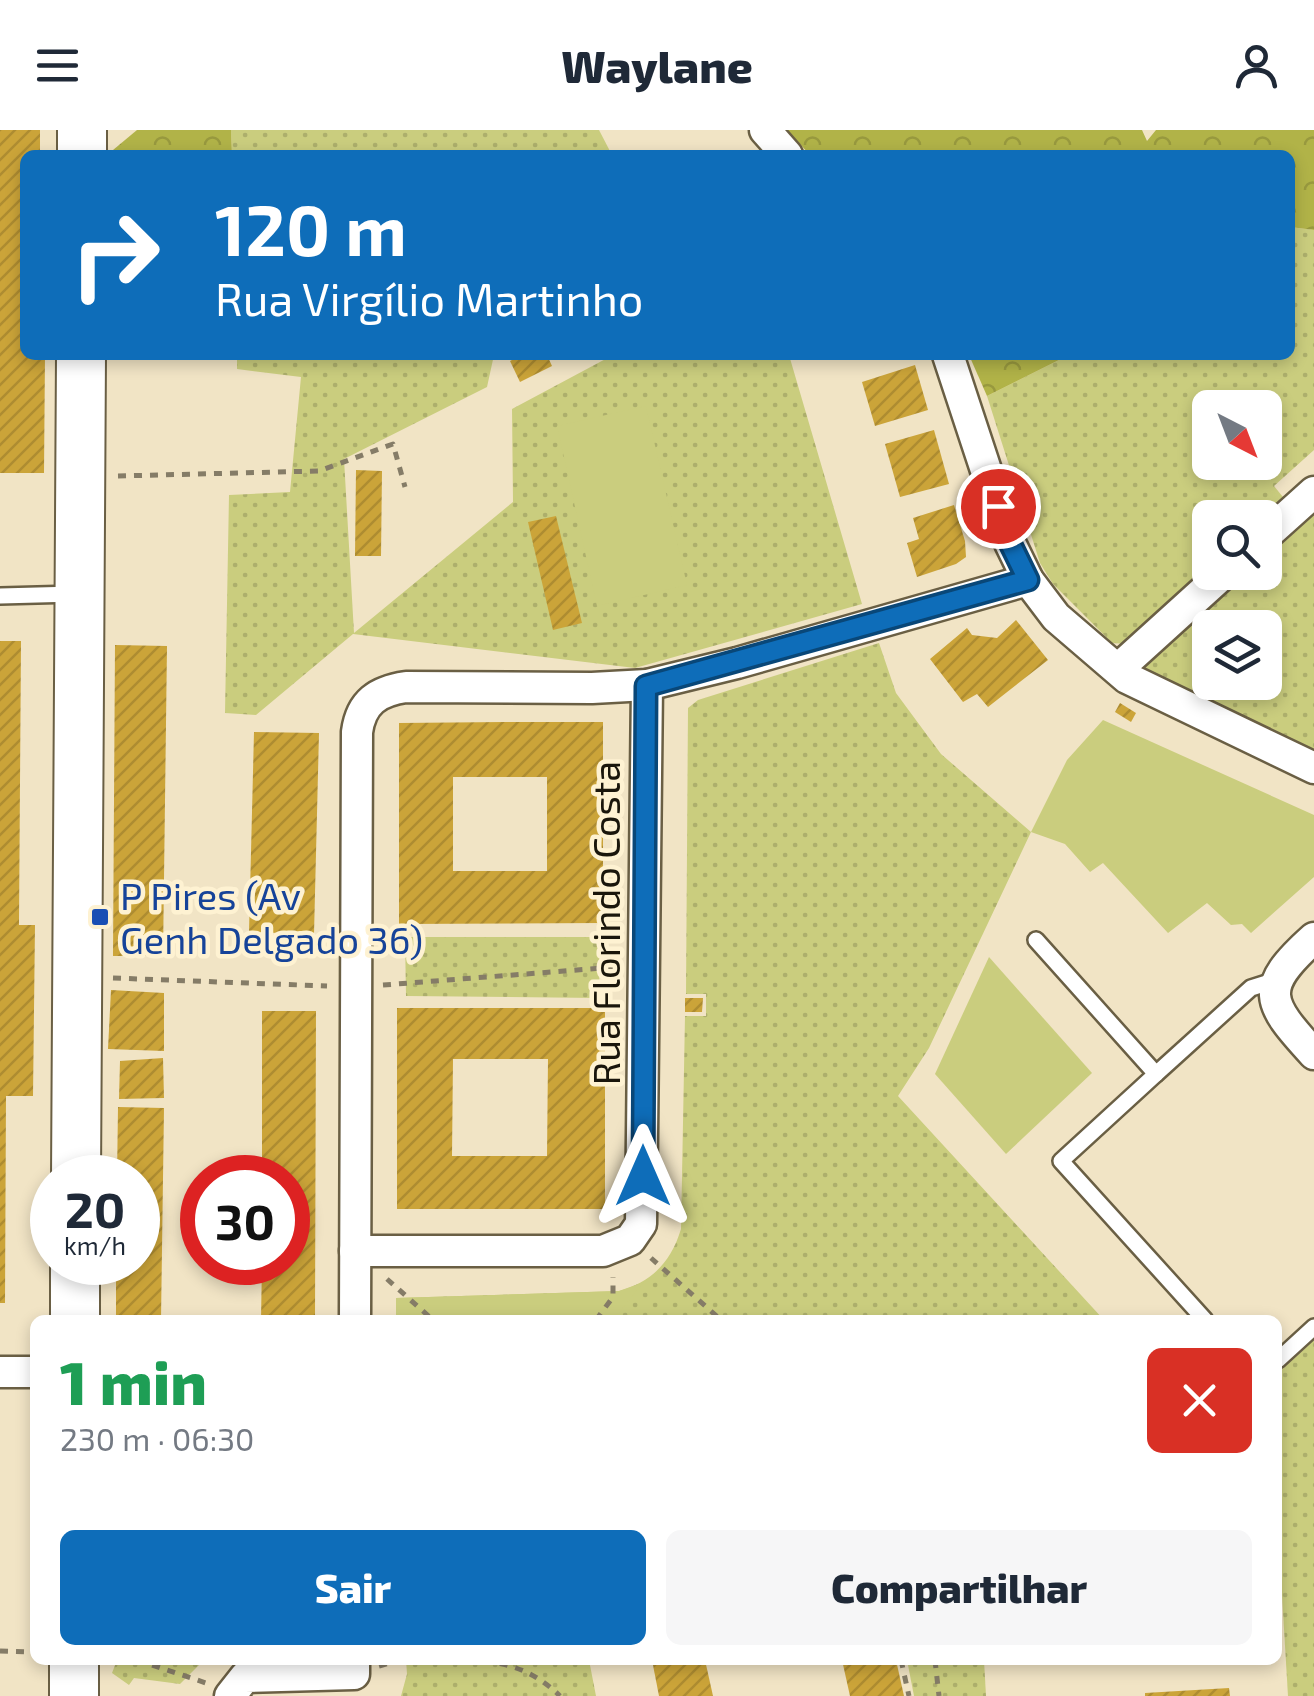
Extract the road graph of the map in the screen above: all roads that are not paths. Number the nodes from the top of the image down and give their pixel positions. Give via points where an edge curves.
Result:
1 (765, 130) edge
2 (783, 150) edge
3 (80, 360) edge
4 (950, 360) edge
5 (1314, 492) edge
6 (1282, 521) edge
7 (1028, 580) junction
8 (1205, 590) edge
9 (79, 594) junction
10 (0, 596) edge
11 (1118, 669) junction
12 (646, 686) junction
13 (1314, 768) edge
14 (1314, 938) edge
15 (1036, 940) dead end
16 (1276, 980) junction
17 (1314, 1054) edge
18 (1156, 1074) junction
19 (76, 1155) edge
20 (355, 1251) junction
21 (76, 1285) edge
22 (75, 1315) edge
23 (355, 1315) edge
24 (1200, 1315) edge
25 (1314, 1327) edge
26 (1282, 1356) edge
27 (0, 1372) edge
28 (30, 1372) edge
29 (74, 1665) edge
30 (354, 1667) edge
31 (232, 1692) edge
32 (74, 1696) edge

1 - 2 street
3 - 9 main road
4 - 7 street
5 - 6 street
7 - 11 street via 1056,617
7 - 12 street
8 - 11 street
9 - 10 lane
9 - 19 main road
11 - 13 street
12 - 20 street, Rua Florindo Costa via 640,1224 621,1245
12 - 20 street via 406,687 382,692 361,712
14 - 16 street
15 - 18 lane
16 - 17 street via 1279,1014
16 - 18 lane via 1251,988
18 - 24 lane via 1061,1161
20 - 23 street
21 - 22 main road
25 - 26 lane
27 - 28 street
29 - 32 main road
30 - 31 street via 244,1677

